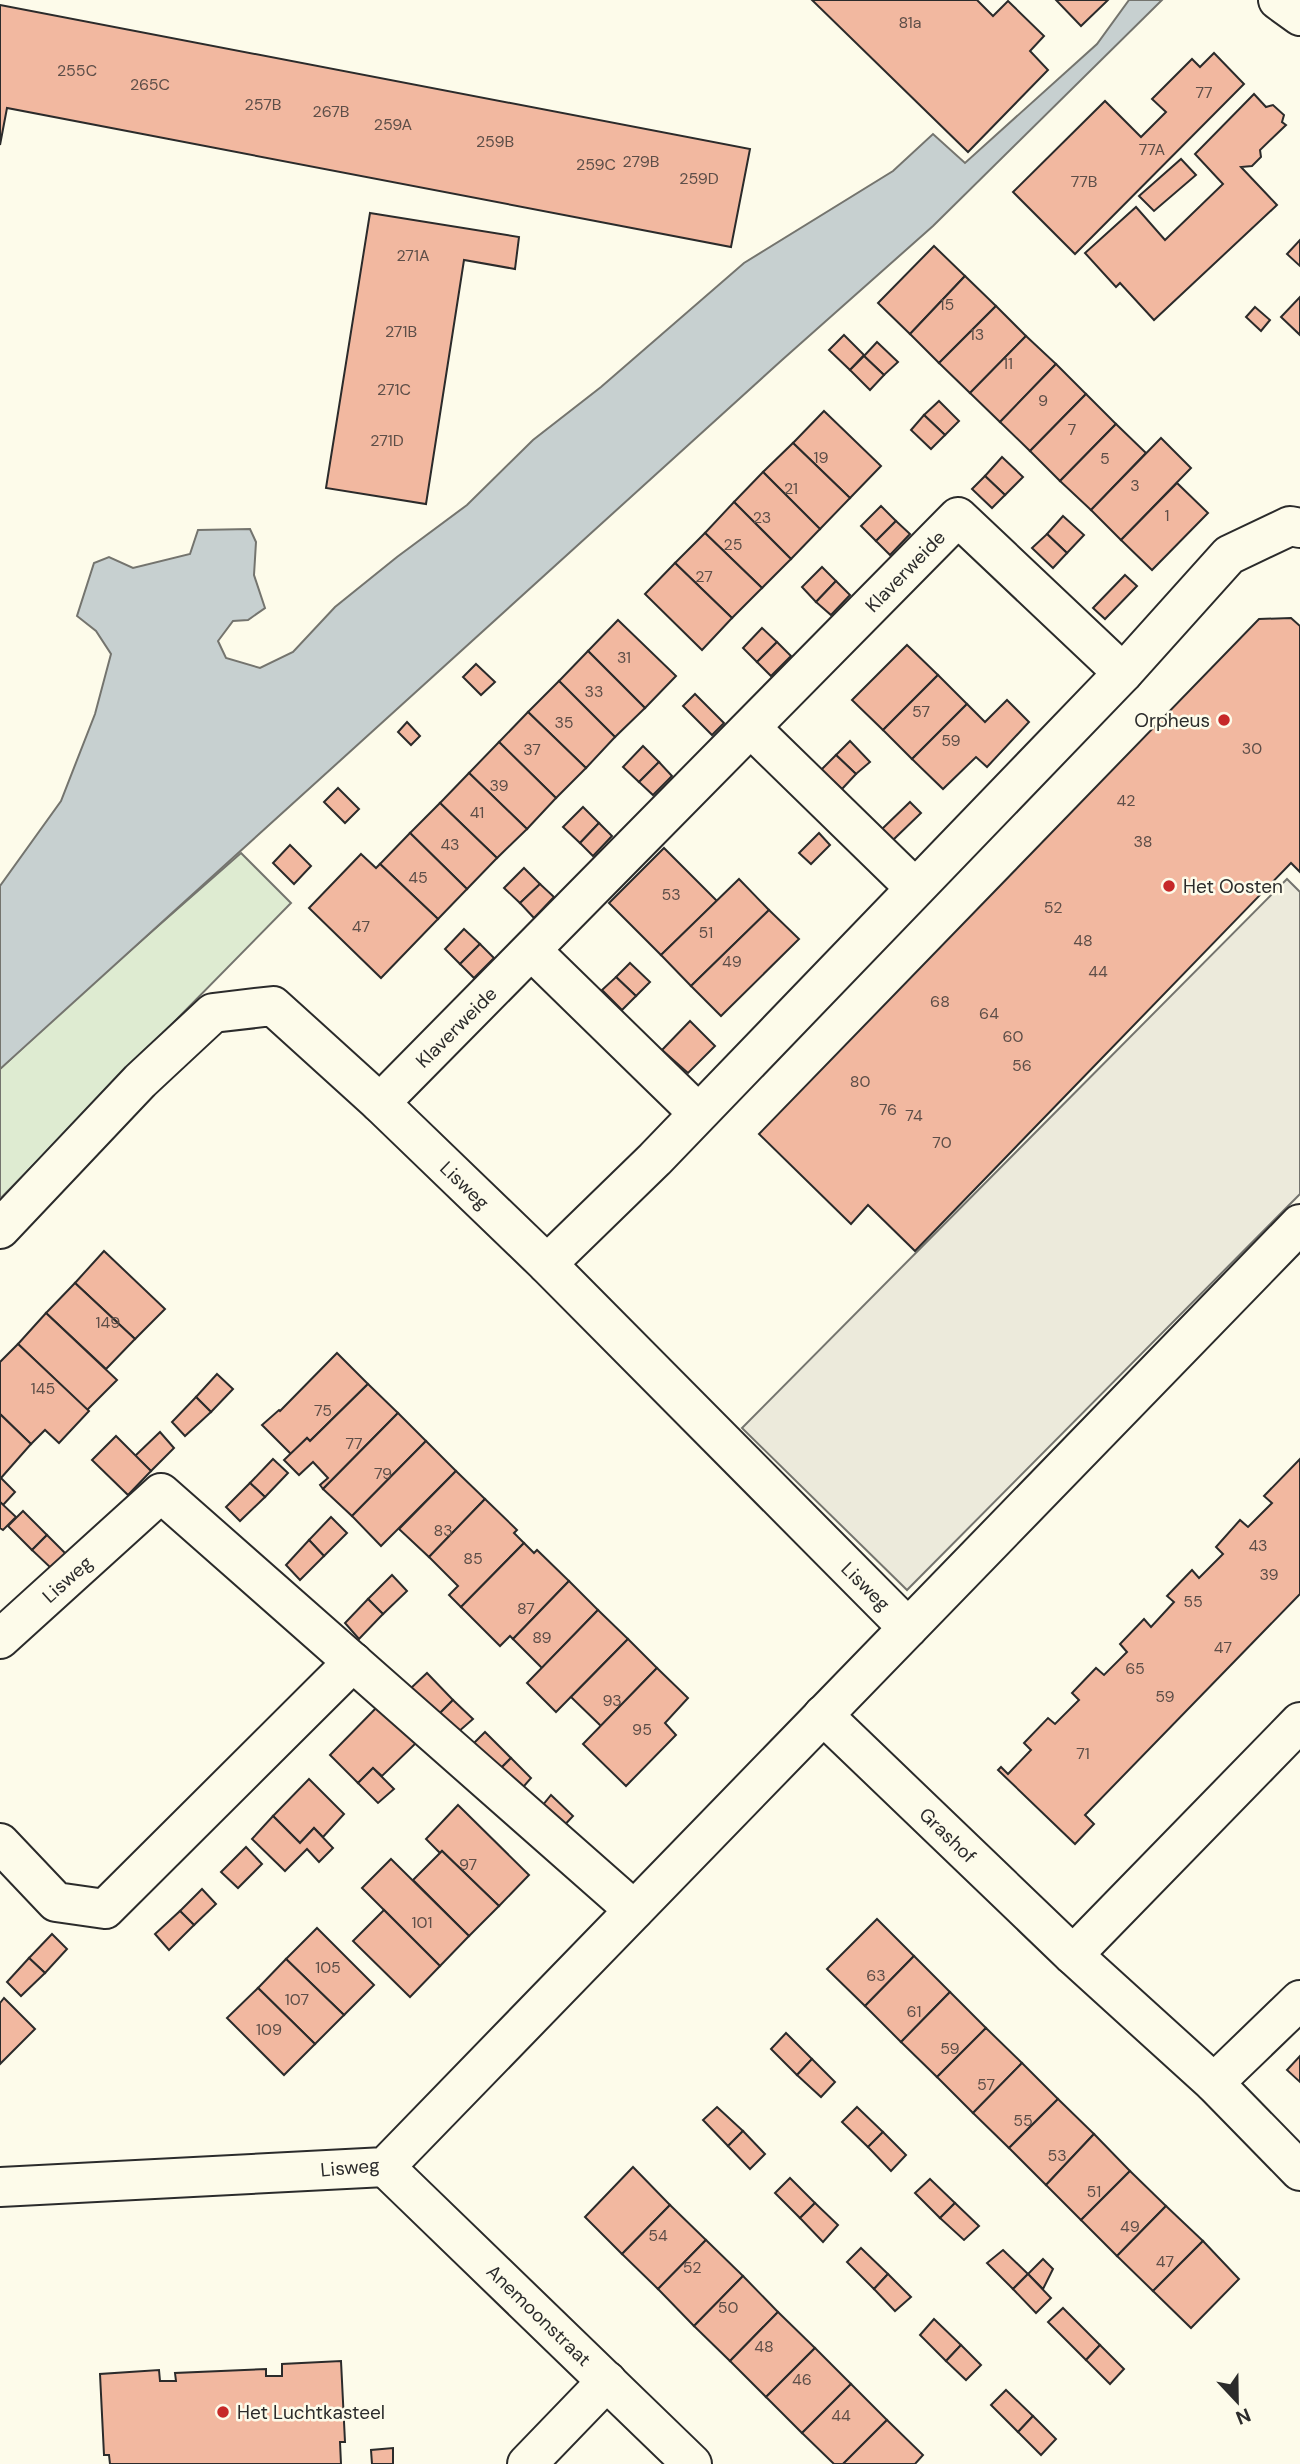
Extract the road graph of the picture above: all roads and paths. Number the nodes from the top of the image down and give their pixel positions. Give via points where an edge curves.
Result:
1 (1278, 0) edge
2 (1300, 16) edge
3 (1300, 528) edge
4 (1123, 673) junction
5 (751, 728) junction
6 (915, 888) junction
7 (532, 951) junction
8 (380, 1103) junction
9 (698, 1113) junction
10 (1300, 1224) edge
11 (0, 1229) edge
12 (547, 1264) junction
13 (908, 1628) junction
14 (0, 1639) edge
15 (353, 1662) junction
16 (823, 1715) junction
17 (1300, 1722) edge
18 (0, 1843) edge
19 (634, 1910) junction
20 (1073, 1955) junction
21 (1300, 2000) edge
22 (1214, 2083) junction
23 (385, 2166) junction
24 (1300, 2171) edge
25 (0, 2187) edge
26 (607, 2381) junction
27 (527, 2464) edge
28 (692, 2464) edge

1 - 2 street
3 - 4 street via 1290,526 1229,555
4 - 5 street, Klaverweide via 958,517
4 - 6 street
5 - 6 street
5 - 7 street, Klaverweide
6 - 9 street
7 - 8 street, Klaverweide
7 - 9 street
8 - 11 street, Lisweg via 273,1006 214,1013 140,1081
8 - 12 street, Lisweg
9 - 12 street
10 - 13 street, Lisweg
12 - 13 street, Lisweg
13 - 16 street, Lisweg
14 - 15 street, Lisweg via 161,1493
15 - 18 street via 105,1909 56,1902
15 - 19 street, Lisweg
16 - 19 street, Lisweg
16 - 20 street, Grashof
17 - 20 street
19 - 23 street, Lisweg
20 - 22 street, Grashof
21 - 22 street
22 - 24 street, Grashof
23 - 25 street, Lisweg
23 - 26 street, Anemoonstraat
26 - 27 street
26 - 28 street, Anemoonstraat

